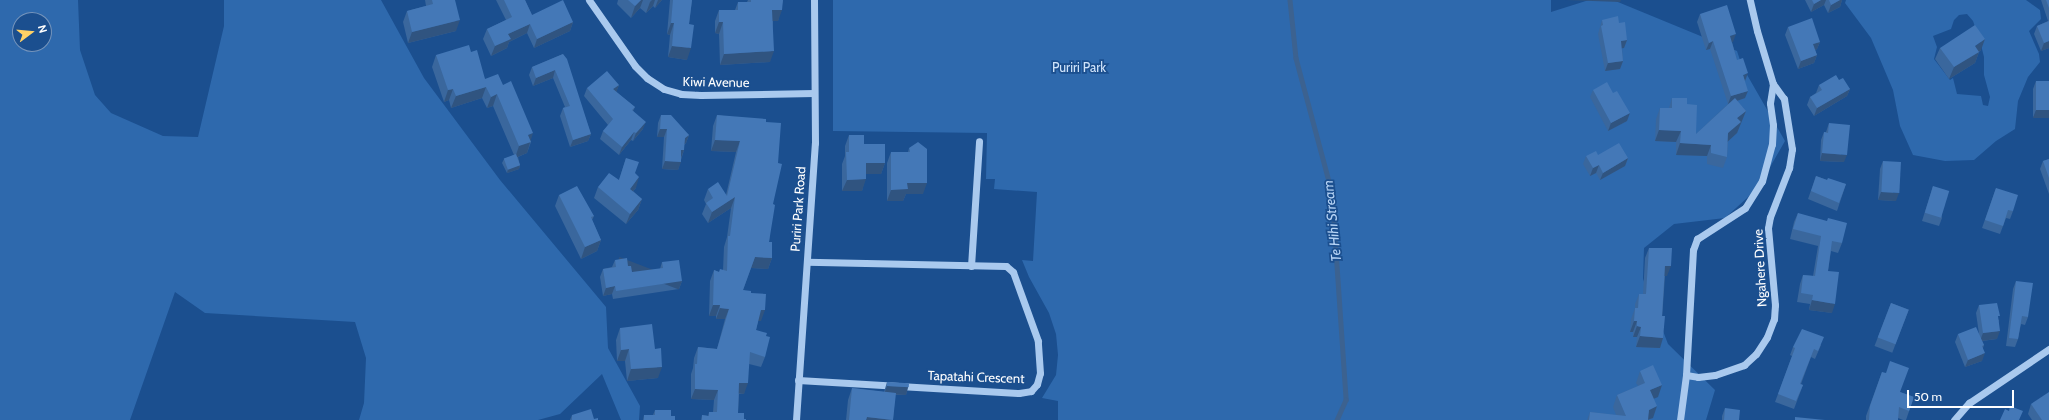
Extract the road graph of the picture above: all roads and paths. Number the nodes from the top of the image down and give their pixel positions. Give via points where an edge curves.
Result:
1 (589, 0) edge
2 (814, 0) edge
3 (1750, 0) edge
4 (1773, 84) junction
5 (814, 93) junction
6 (980, 141) dead end
7 (806, 262) junction
8 (972, 266) junction
9 (2049, 349) edge
10 (1686, 375) junction
11 (798, 380) junction
12 (796, 420) edge
13 (1680, 420) edge
14 (1954, 420) edge

1 - 5 street, Kiwi Avenue via 635,66 664,89 681,94 701,95
2 - 5 street, Puriri Park Road
3 - 4 street, Ngahere Drive
4 - 10 street, Ngahere Drive via 1770,103 1772,144 1762,181 1745,208 1697,239 1693,250
4 - 10 street, Ngahere Drive via 1784,99 1792,149 1789,168 1768,228 1774,319 1767,337 1756,354 1744,365 1716,375
5 - 7 street, Puriri Park Road via 815,143
6 - 8 street
7 - 8 street, Tapatahi Crescent
7 - 11 street, Puriri Park Road
8 - 11 street, Tapatahi Crescent via 1006,266 1013,272 1038,341 1040,373 1037,384 1031,391 1019,393
9 - 14 street via 1969,403
10 - 13 street, Ngahere Drive
11 - 12 street, Puriri Park Road

